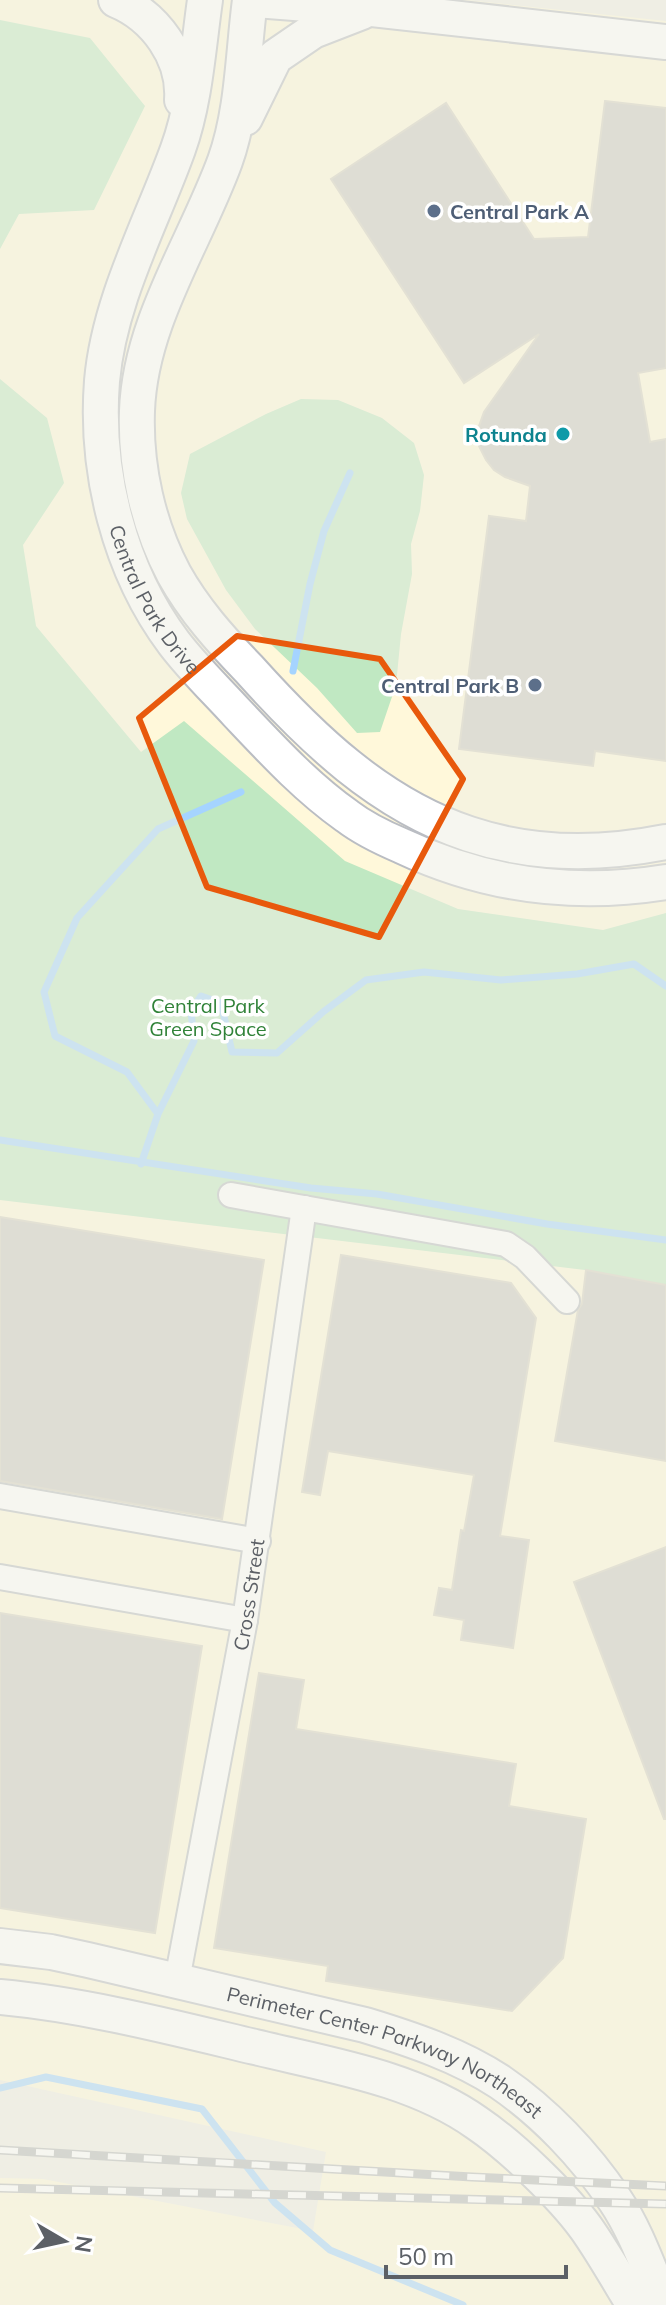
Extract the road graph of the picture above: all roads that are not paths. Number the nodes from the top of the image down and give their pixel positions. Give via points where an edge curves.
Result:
1 (116, 0) edge
2 (205, 0) edge
3 (252, 0) edge
4 (372, 9) junction
5 (666, 42) edge
6 (179, 145) junction
7 (226, 158) junction
8 (666, 842) edge
9 (666, 882) edge
10 (231, 1195) dead end
11 (304, 1208) junction
12 (567, 1301) dead end
13 (0, 1496) edge
14 (258, 1541) junction
15 (0, 1577) edge
16 (245, 1620) junction
17 (0, 1946) edge
18 (177, 1980) junction
19 (0, 1997) edge
20 (634, 2305) edge
21 (664, 2305) edge

1 - 6 street via 147,20 166,41 180,69
2 - 6 street, Central Park Drive
3 - 4 street
3 - 7 street, Central Park Drive
4 - 5 street
4 - 7 street via 313,31 275,57
6 - 9 street, Central Park Drive via 112,327 102,379 100,434 109,497 126,555 173,642 306,785 381,837 461,869 546,888
7 - 8 street, Central Park Drive via 163,302 140,374 140,467 151,519 174,574 206,623 286,710 319,743 399,803 469,835 510,845 597,852
10 - 11 street
11 - 12 street via 506,1244
11 - 14 street, Cross Street
13 - 14 street
14 - 16 street, Cross Street
15 - 16 street
16 - 18 street, Cross Street
17 - 18 street, Perimeter Center Parkway Northeast
18 - 21 street, Perimeter Center Parkway Northeast via 409,2038 501,2083 561,2134 616,2201
19 - 20 street, Perimeter Center Parkway Northeast via 163,2025 340,2068 436,2099 476,2121 545,2182 585,2227

